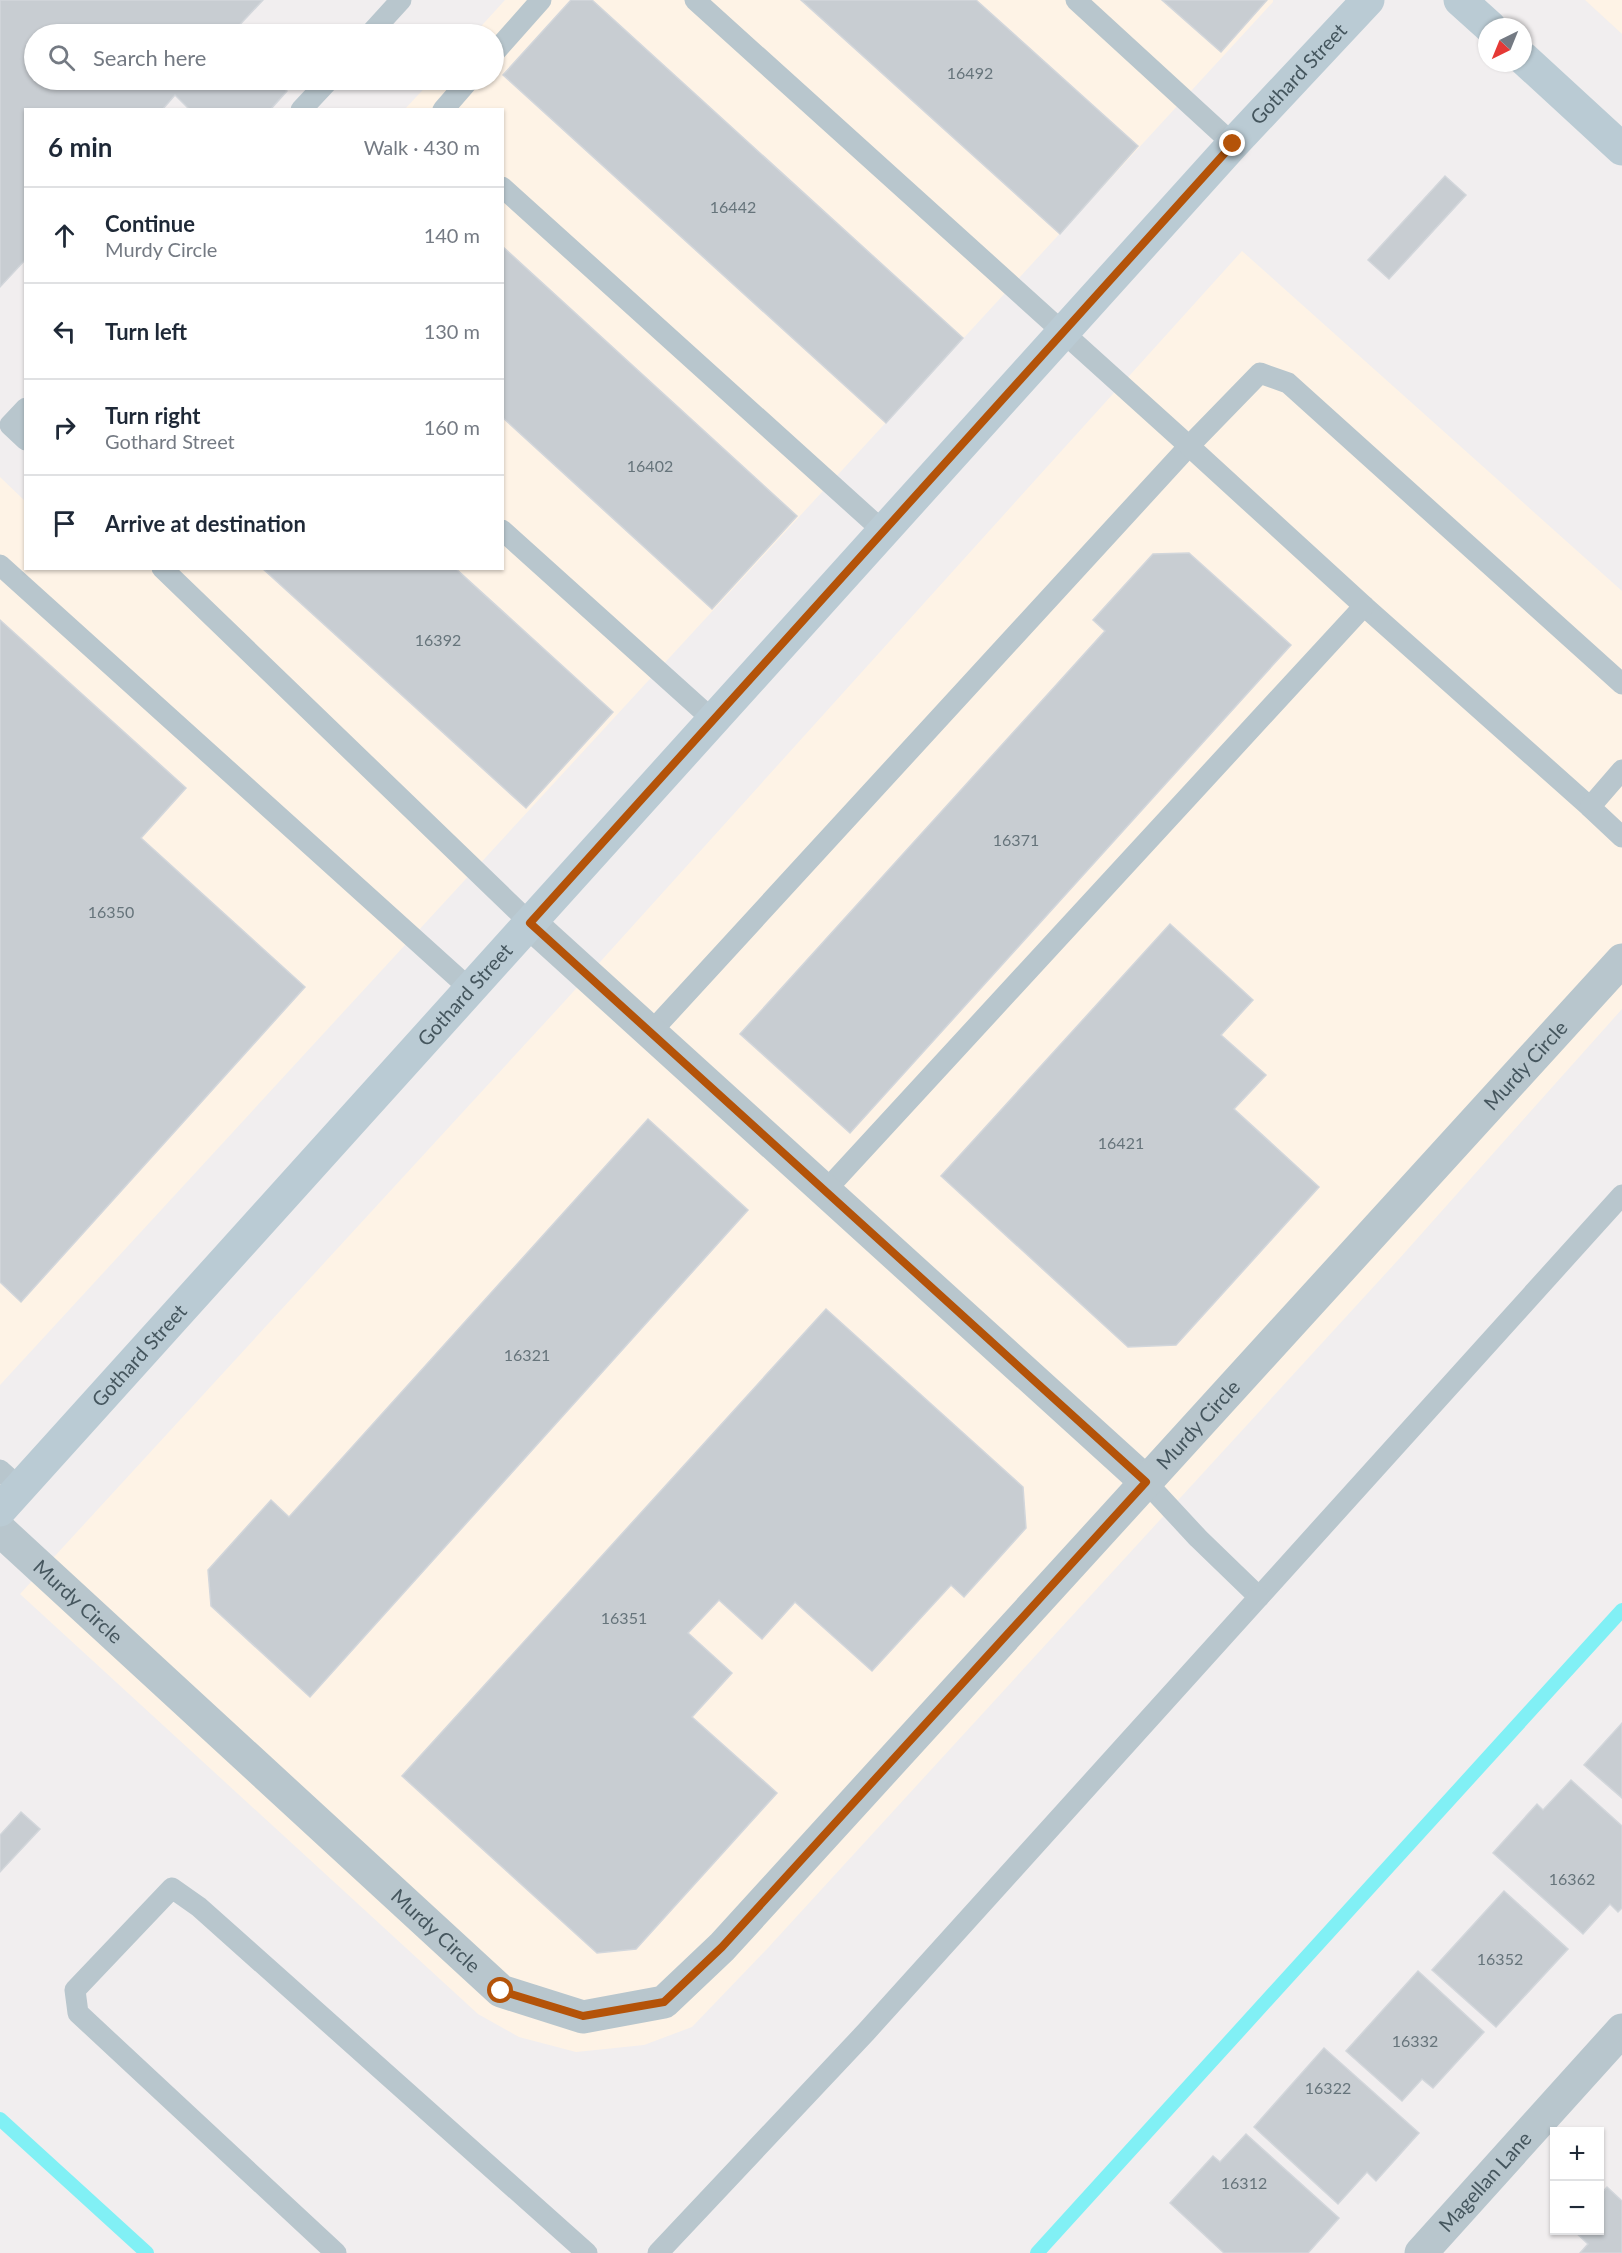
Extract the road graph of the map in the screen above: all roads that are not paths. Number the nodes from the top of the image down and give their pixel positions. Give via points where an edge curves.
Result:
1 (401, 0) edge
2 (541, 0) edge
3 (695, 0) edge
4 (1076, 0) edge
5 (1368, 0) edge
6 (1460, 0) edge
7 (1480, 18) edge
8 (379, 24) edge
9 (504, 42) edge
10 (1532, 66) edge
11 (320, 90) edge
12 (461, 90) edge
13 (303, 108) edge
14 (445, 108) edge
15 (1233, 144) junction
16 (1622, 149) edge
17 (504, 189) edge
18 (1063, 333) junction
19 (24, 410) edge
20 (24, 438) edge
21 (1189, 446) junction
22 (884, 531) junction
23 (504, 532) edge
24 (0, 565) edge
25 (164, 570) edge
26 (1364, 606) junction
27 (1622, 684) edge
28 (713, 720) junction
29 (1622, 770) edge
30 (1590, 807) junction
31 (1622, 837) edge
32 (530, 923) junction
33 (1622, 960) edge
34 (470, 989) junction
35 (651, 1032) junction
36 (826, 1190) junction
37 (1622, 1195) edge
38 (1146, 1482) junction
39 (7, 1490) edge
40 (0, 1530) edge
41 (1259, 1597) junction
42 (1622, 2030) edge
43 (336, 2253) edge
44 (587, 2253) edge
45 (658, 2253) edge
46 (1421, 2253) edge

1 - 8 lane
2 - 9 lane
3 - 18 lane
4 - 15 lane
5 - 15 street, Gothard Street
6 - 7 street
10 - 16 street
11 - 13 lane
12 - 14 lane
15 - 18 street, Gothard Street
17 - 22 lane
18 - 21 lane
18 - 22 street, Gothard Street
19 - 20 lane via 10,425
21 - 26 lane
21 - 27 lane via 1260,373 1288,383
21 - 35 lane
22 - 28 street, Gothard Street
23 - 28 lane
24 - 34 lane
25 - 32 lane
26 - 30 lane
26 - 36 lane
28 - 32 street, Gothard Street
29 - 30 lane
30 - 31 lane
32 - 34 street, Gothard Street
32 - 35 street
33 - 38 street, Murdy Circle
34 - 39 street, Gothard Street
35 - 36 street
36 - 38 street
37 - 41 lane
38 - 40 street, Murdy Circle via 722,1947 664,2002 583,2016 501,1991
38 - 41 lane
41 - 45 lane via 866,2032
42 - 46 street, Magellan Lane
43 - 44 lane via 78,2013 75,1990 172,1888 199,1906

